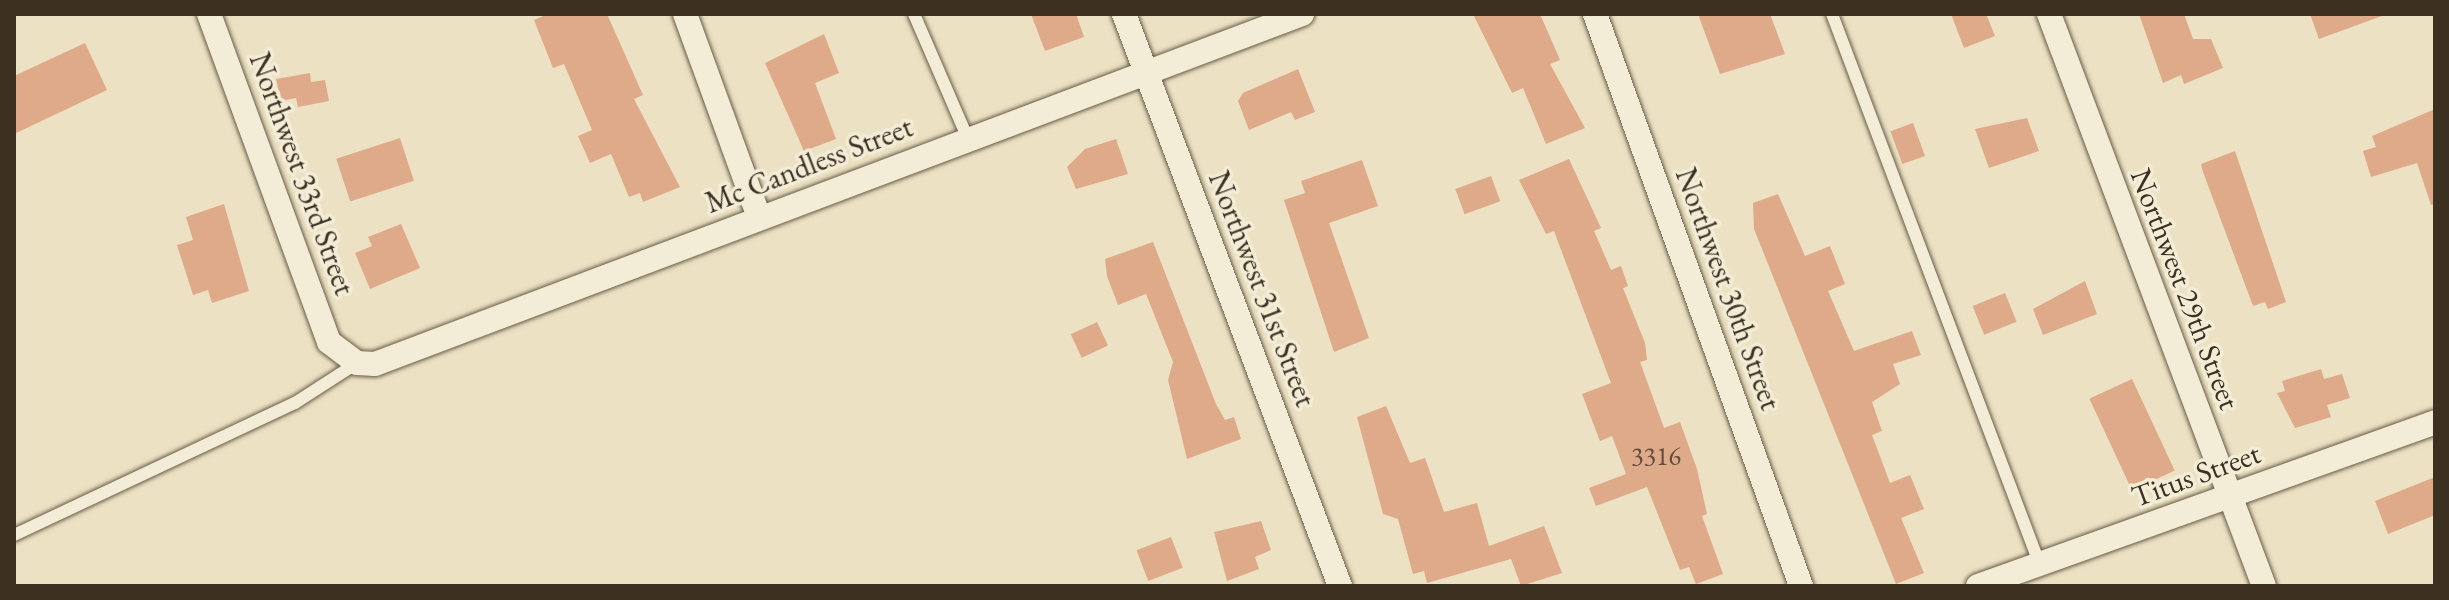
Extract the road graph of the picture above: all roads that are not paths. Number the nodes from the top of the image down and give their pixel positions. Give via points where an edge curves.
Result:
1 (209, 14) edge
2 (685, 14) edge
3 (914, 14) edge
4 (1124, 14) edge
5 (1302, 14) edge
6 (1595, 14) edge
7 (1832, 14) edge
8 (2049, 14) edge
9 (1147, 72) junction
10 (968, 139) junction
11 (759, 217) junction
12 (348, 357) junction
13 (2435, 422) edge
14 (2230, 498) junction
15 (14, 535) edge
16 (2040, 565) junction
17 (1340, 586) edge
18 (1801, 586) edge
19 (1978, 586) edge
20 (2264, 586) edge

1 - 12 street, Northwest 33rd Street via 329,342
2 - 11 street
3 - 10 lane
4 - 9 street, Northwest 31st Street
5 - 9 street, Mc Candless Street
6 - 18 street, Northwest 30th Street
7 - 16 lane
8 - 14 street, Northwest 29th Street
9 - 10 street, Mc Candless Street
9 - 17 street, Northwest 31st Street
10 - 11 street, Mc Candless Street
11 - 12 street, Mc Candless Street via 375,364
12 - 15 lane via 295,403
13 - 14 street, Titus Street
14 - 16 street, Titus Street
14 - 20 street, Northwest 29th Street
16 - 19 street, Titus Street

